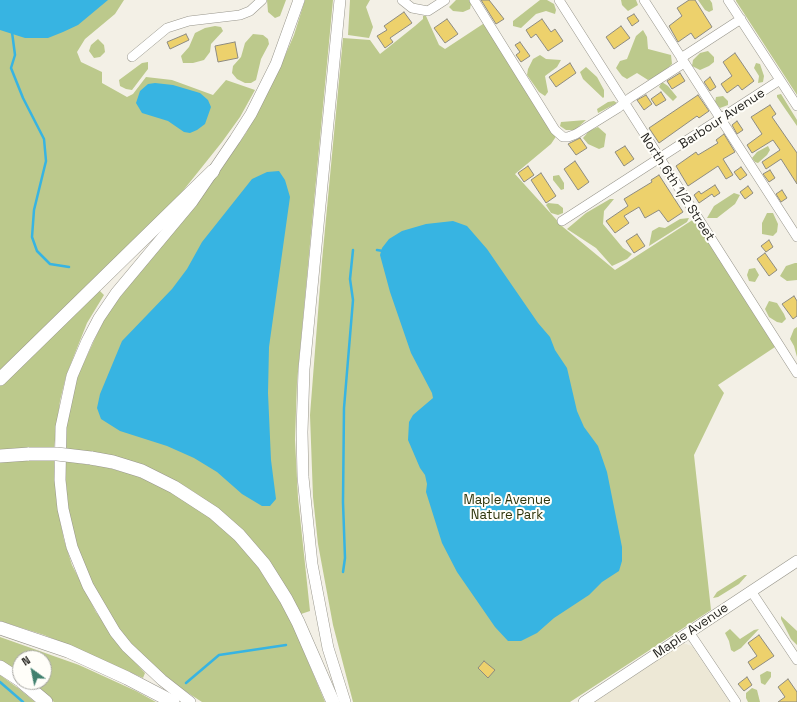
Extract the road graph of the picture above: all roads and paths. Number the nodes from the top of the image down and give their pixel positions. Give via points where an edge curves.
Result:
1 (262, 0) edge
2 (299, 0) edge
3 (340, 0) edge
4 (402, 0) edge
5 (445, 0) edge
6 (474, 0) edge
7 (559, 0) edge
8 (644, 0) edge
9 (728, 0) edge
10 (741, 19) junction
11 (132, 57) dead end
12 (683, 60) junction
13 (780, 80) junction
14 (624, 104) junction
15 (797, 106) edge
16 (721, 120) junction
17 (660, 159) junction
18 (213, 171) junction
19 (562, 221) dead end
20 (797, 237) edge
21 (797, 373) edge
22 (0, 380) edge
23 (0, 456) edge
24 (797, 561) edge
25 (751, 591) junction
26 (0, 628) edge
27 (689, 632) junction
28 (797, 660) edge
29 (0, 667) edge
30 (12, 675) edge
31 (32, 690) edge
32 (46, 702) edge
33 (173, 702) edge
34 (190, 702) edge
35 (334, 702) edge
36 (345, 702) edge
37 (584, 702) edge
38 (736, 702) edge

1 - 11 street via 250,11 240,15 189,21 167,28
2 - 18 main road via 283,47 262,92
3 - 36 main road via 304,369 303,469 312,564 328,648
4 - 5 street via 412,8 428,10
6 - 14 street via 552,126 563,137 576,134
7 - 14 street, North 6th 1/2 Street
8 - 12 street
9 - 10 street
10 - 12 street
10 - 13 street
12 - 14 street
12 - 16 street
13 - 15 street
13 - 16 street, Barbour Avenue
14 - 17 street, North 6th 1/2 Street
16 - 17 street, Barbour Avenue
16 - 20 street
17 - 19 street, Barbour Avenue
17 - 21 street, North 6th 1/2 Street
18 - 22 highway
18 - 34 main road via 192,202 116,293 99,318 72,376 61,427 60,480 63,509 72,547 88,586 115,632 128,647 162,680
23 - 35 highway, bridge via 57,454 113,462 174,487 214,513 239,535 264,564 298,622
24 - 25 main road, Maple Avenue
25 - 27 main road, Maple Avenue
25 - 28 street
26 - 33 highway via 68,651 120,674
27 - 37 main road, Maple Avenue
27 - 38 street
29 - 30 highway
31 - 32 highway

